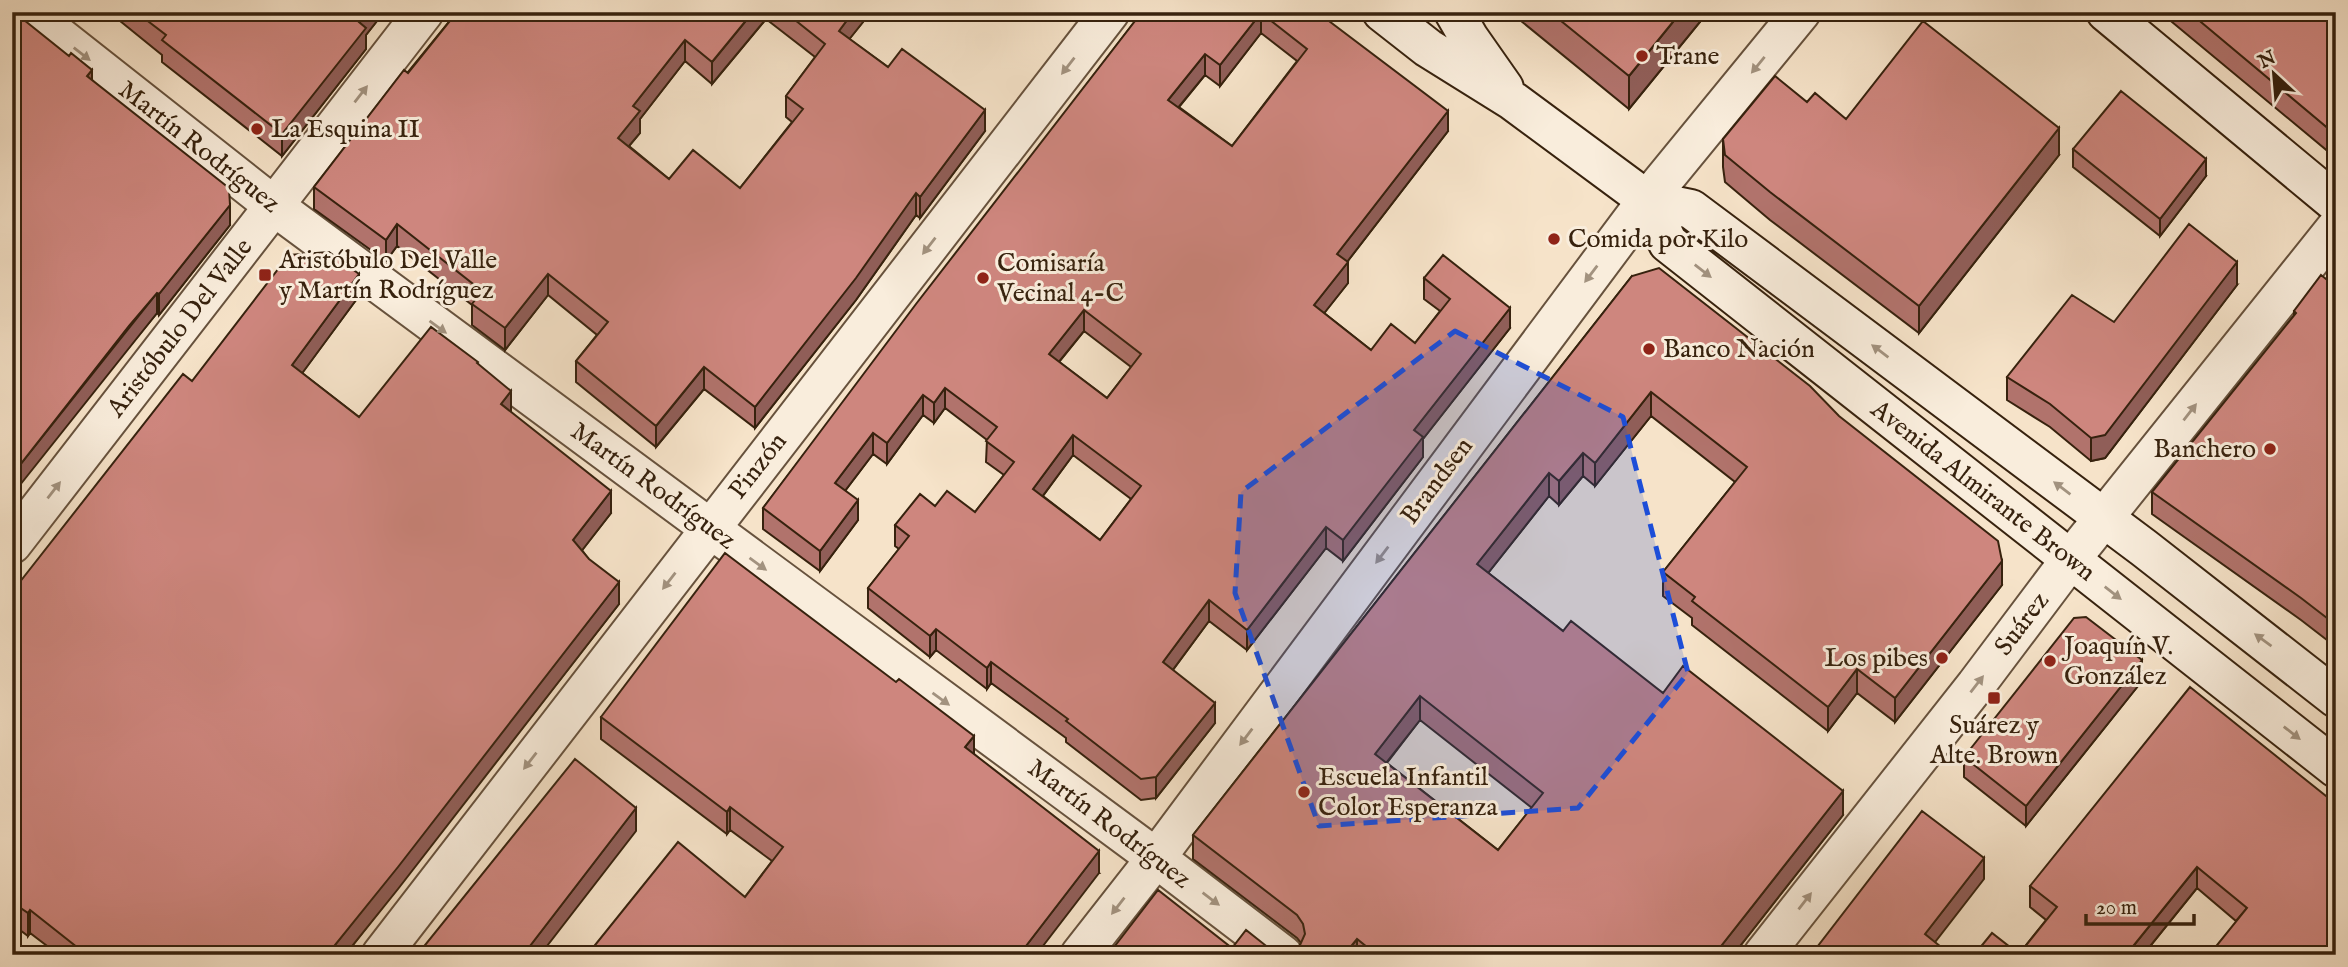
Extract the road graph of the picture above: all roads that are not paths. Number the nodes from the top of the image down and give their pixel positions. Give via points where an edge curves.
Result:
1 (28, 12) edge
2 (424, 12) edge
3 (1110, 12) edge
4 (1382, 12) edge
5 (1454, 12) edge
6 (1801, 12) edge
7 (2106, 12) edge
8 (1513, 101) junction
9 (1647, 200) junction
10 (2336, 203) edge
11 (274, 206) junction
12 (2336, 228) edge
13 (2104, 520) junction
14 (710, 528) junction
15 (12, 544) edge
16 (2070, 561) junction
17 (2336, 698) edge
18 (2336, 768) edge
19 (1156, 858) junction
20 (381, 955) edge
21 (1080, 955) edge
22 (1283, 955) edge
23 (1763, 955) edge

1 -> 11 street, Martín Rodríguez
11 -> 2 street, Aristóbulo Del Valle
3 -> 14 street, Pinzón
4 - 8 street, Avenida Almirante Brown via 1428,48
5 - 8 street
6 -> 9 street, Brandsen
7 - 10 street
8 - 9 street, Avenida Almirante Brown
13 -> 9 street, Avenida Almirante Brown via 1691,209
9 -> 16 street, Avenida Almirante Brown via 1668,243
9 -> 19 street, Brandsen
11 -> 14 street, Martín Rodríguez
15 -> 11 street, Aristóbulo Del Valle
13 -> 12 street, Suárez
13 - 16 street, Suárez
17 -> 13 street, Avenida Almirante Brown
14 -> 19 street, Martín Rodríguez
14 -> 20 street, Pinzón
16 -> 18 street, Avenida Almirante Brown
23 -> 16 street, Suárez
19 -> 21 street, Brandsen
19 -> 22 street, Martín Rodríguez

